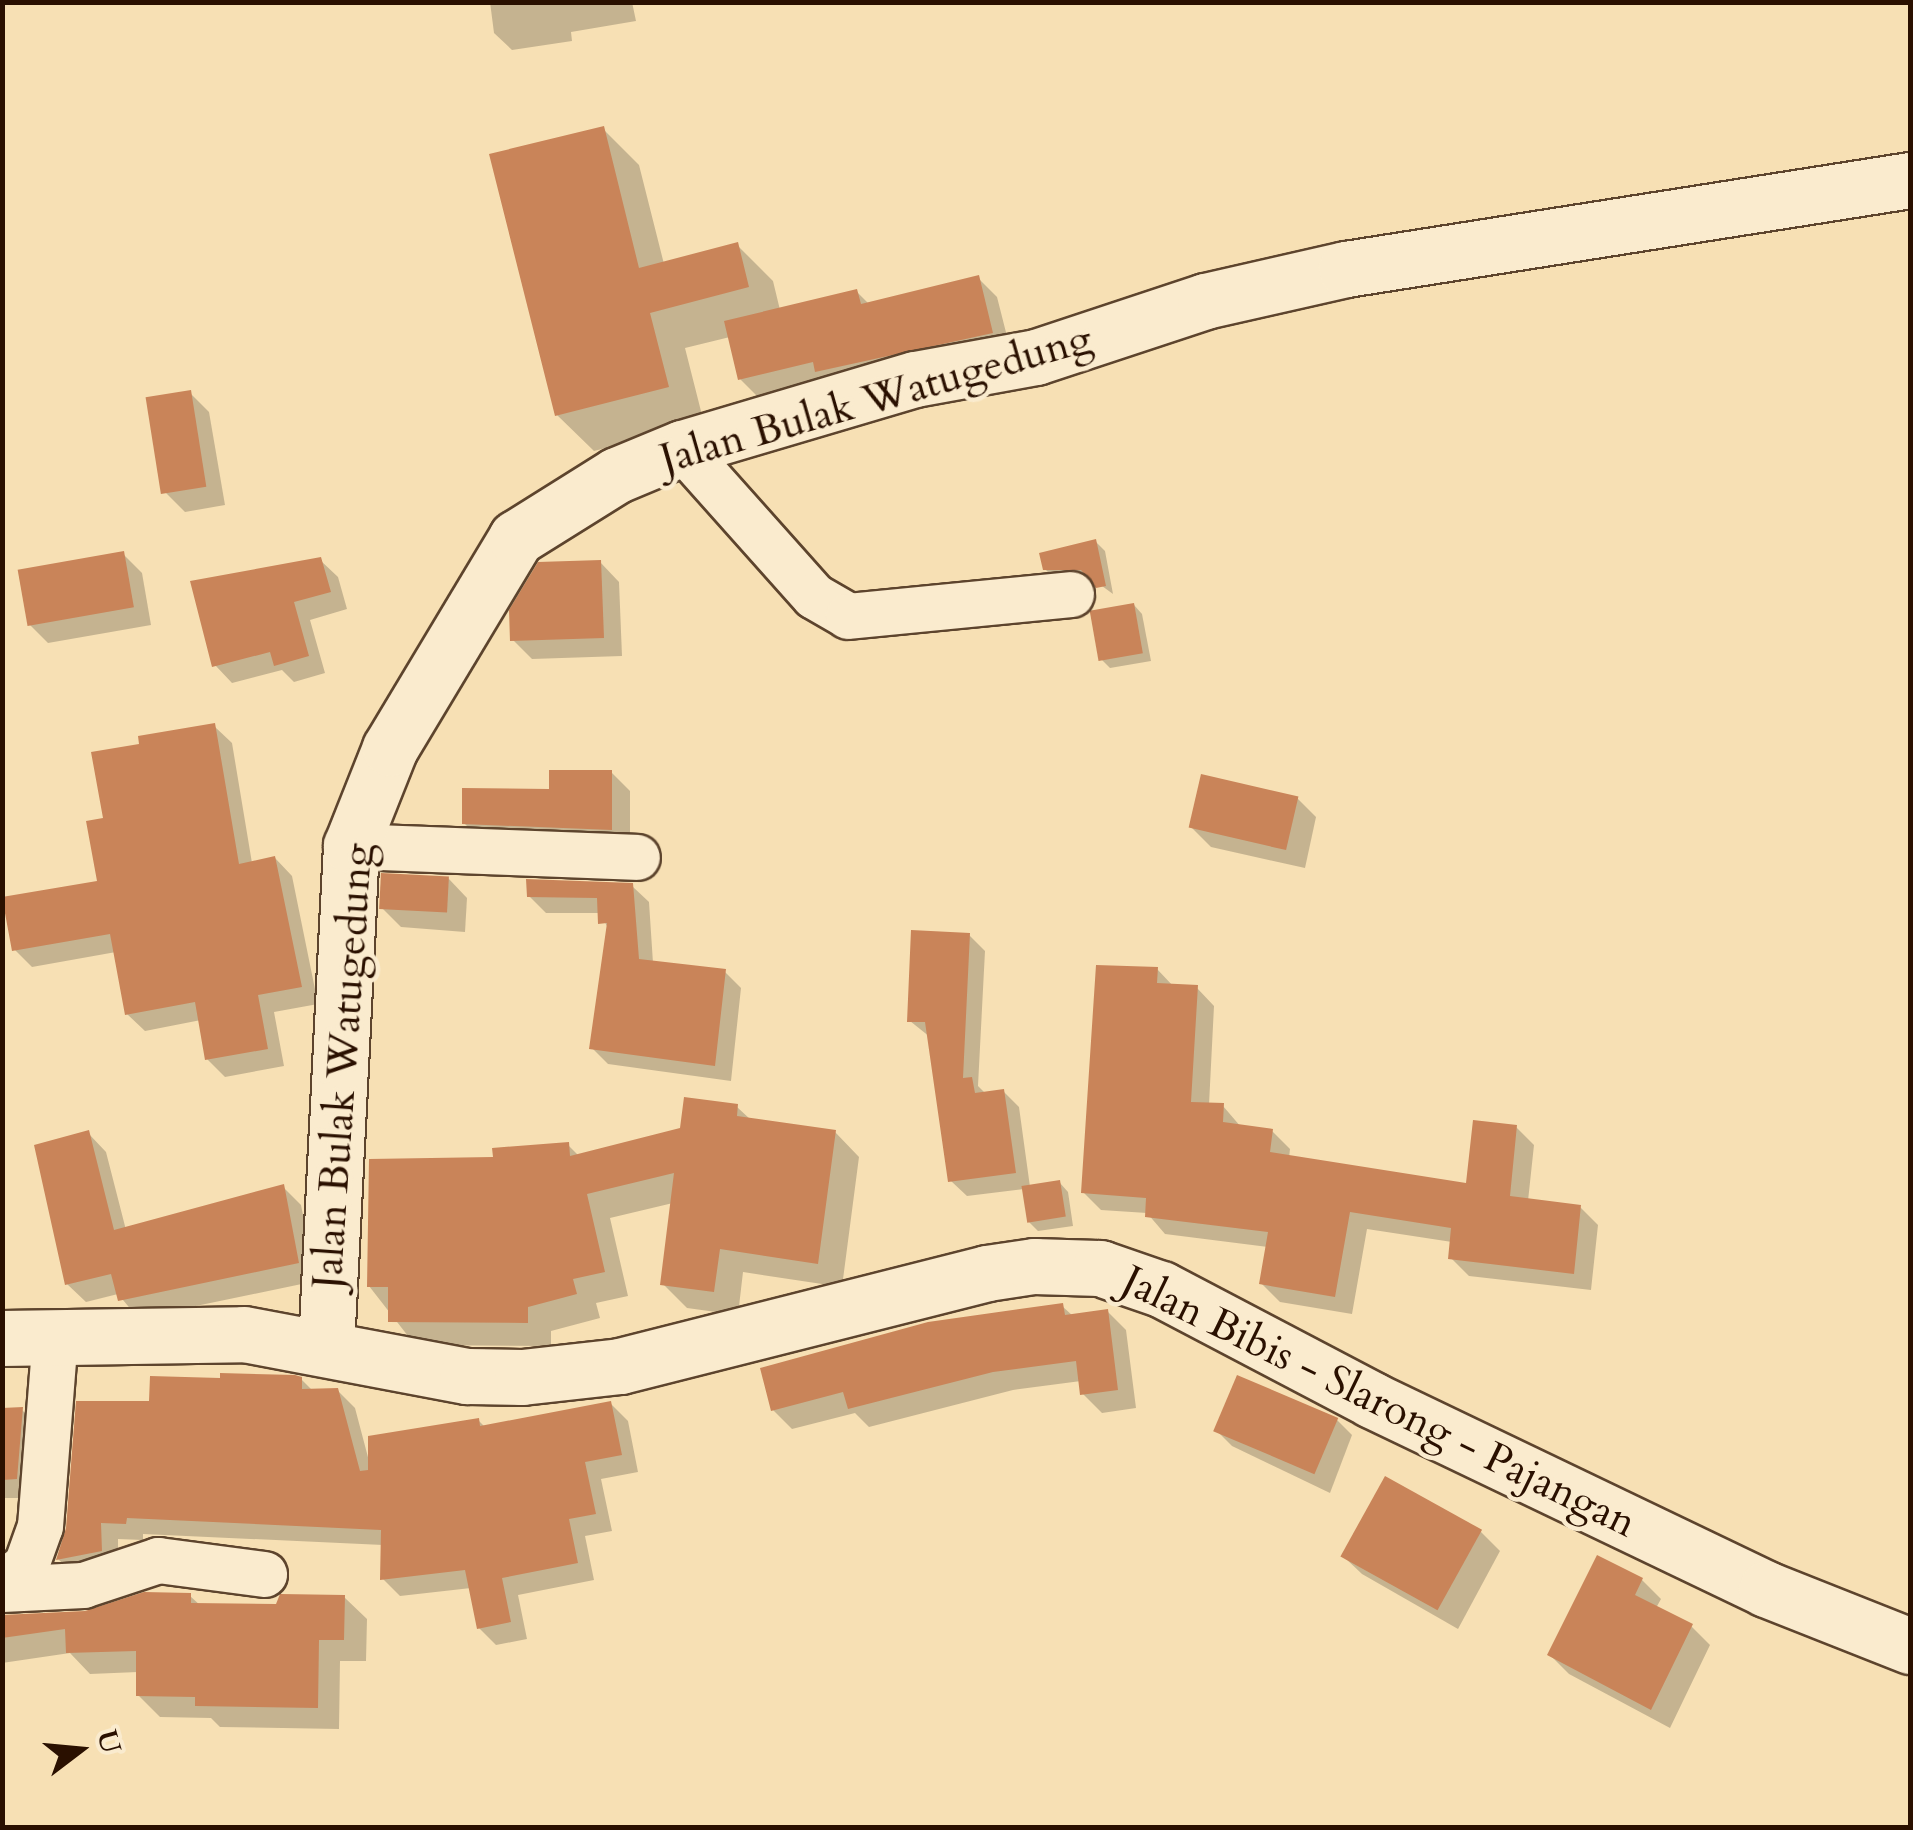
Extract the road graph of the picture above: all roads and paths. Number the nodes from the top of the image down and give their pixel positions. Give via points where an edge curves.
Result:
1 (1910, 180) edge
2 (682, 448) junction
3 (1070, 594) dead end
4 (352, 846) junction
5 (637, 857) dead end
6 (29, 1337) edge
7 (326, 1346) junction
8 (264, 1574) dead end
9 (2, 1586) edge
10 (1910, 1646) edge

1 - 2 street, Jalan Bulak Watugedung via 1346,268 1205,301 1036,357 915,379
2 - 3 street via 814,596 840,613 882,616
2 - 4 street, Jalan Bulak Watugedung via 617,475 516,538 390,748
4 - 5 street
4 - 7 street, Jalan Bulak Watugedung
6 - 7 street, Jalan Bibis - Slarong - Pajangan via 166,1331
6 - 9 street via 40,1526 26,1565
7 - 10 street, Jalan Bibis - Slarong - Pajangan via 467,1376 575,1374 987,1273 1100,1268 1161,1289 1372,1400 1766,1589
8 - 9 street via 158,1560 71,1587

